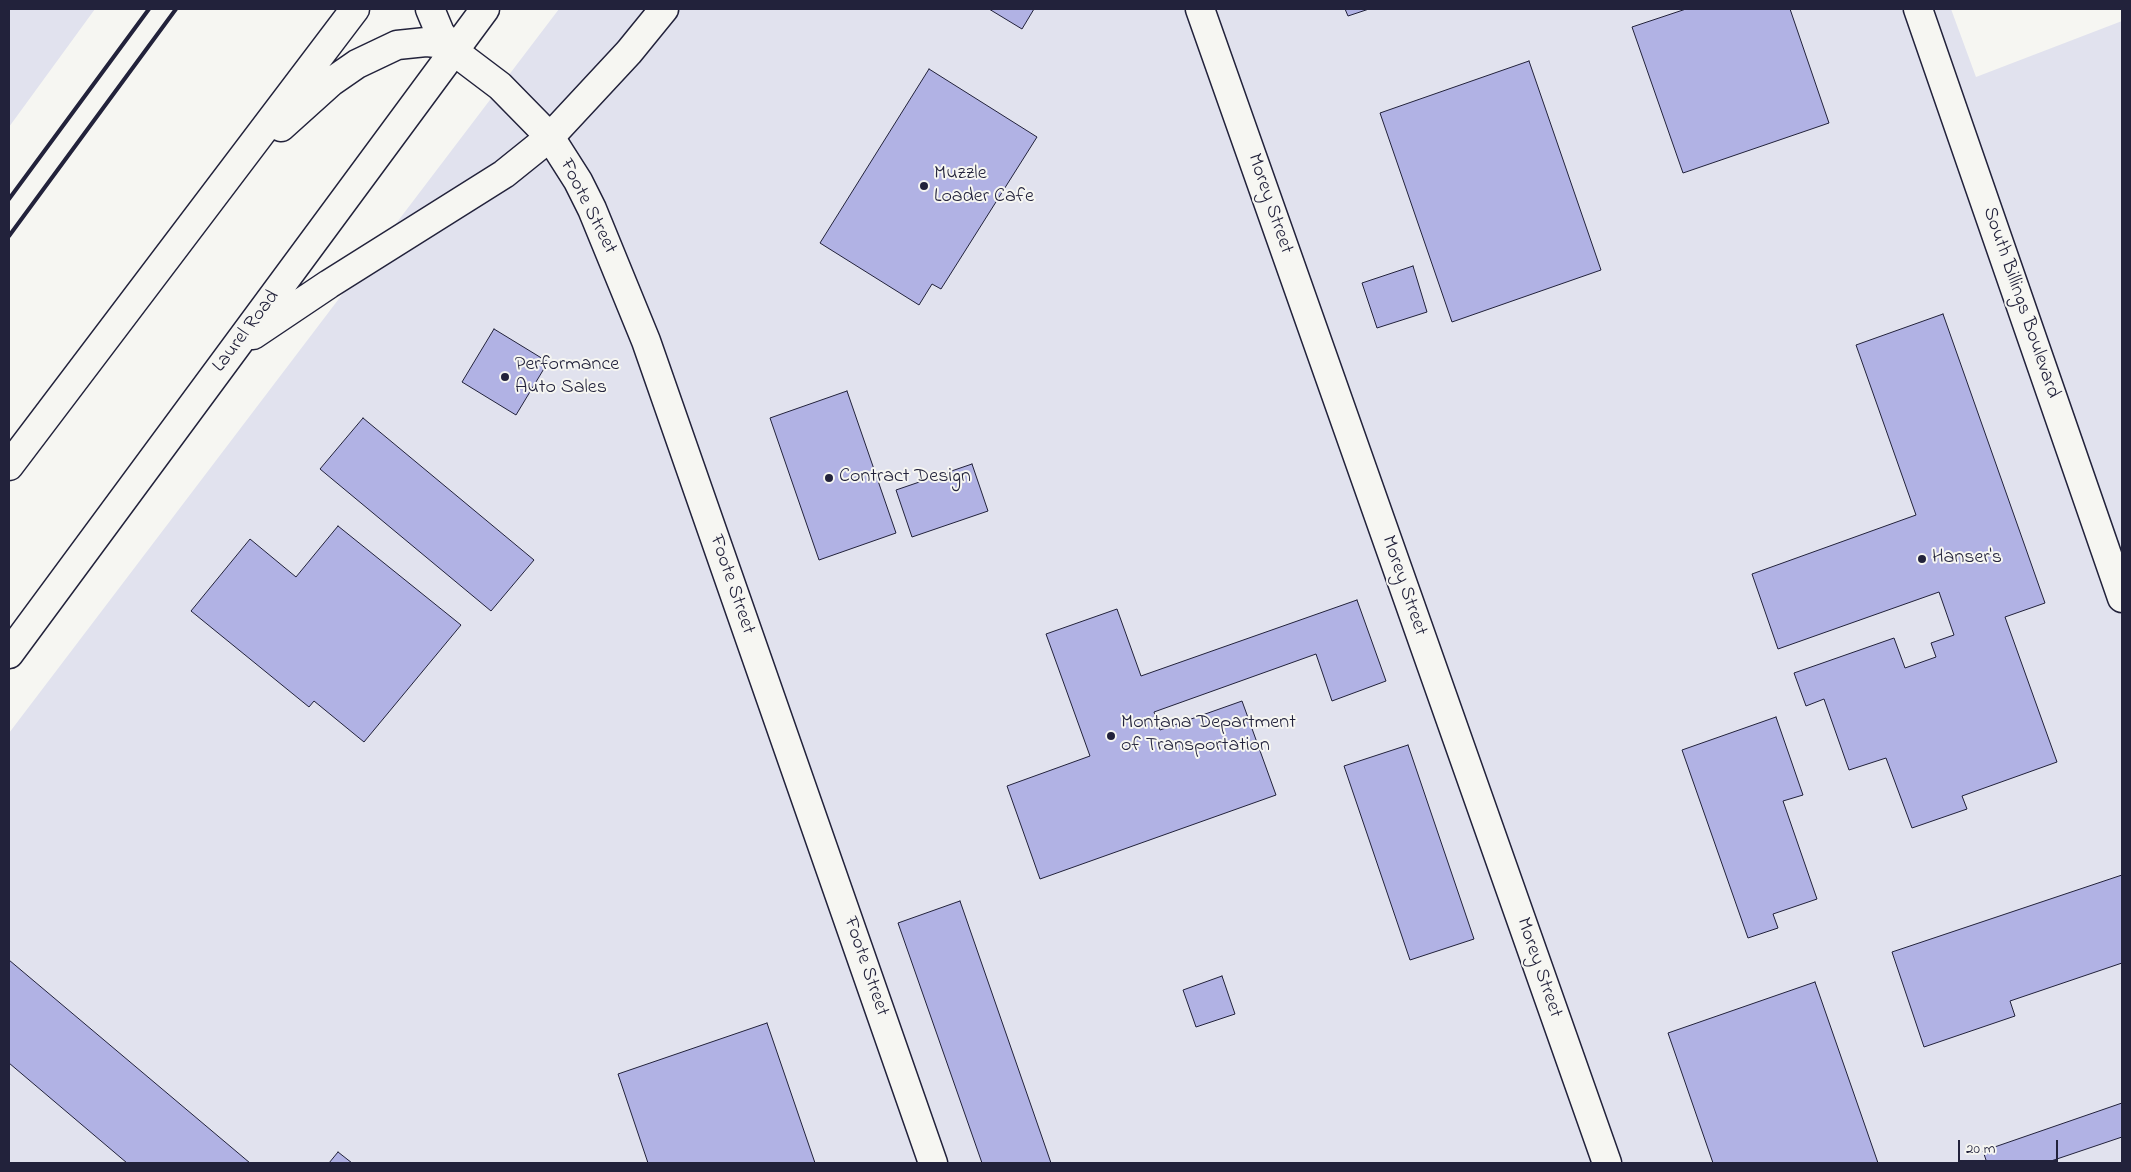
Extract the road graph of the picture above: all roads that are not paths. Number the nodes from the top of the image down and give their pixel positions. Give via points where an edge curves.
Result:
1 (355, 9) edge
2 (430, 9) edge
3 (485, 9) edge
4 (664, 9) edge
5 (1200, 9) edge
6 (1918, 9) edge
7 (455, 52) junction
8 (550, 137) junction
9 (222, 184) junction
10 (232, 351) junction
11 (9, 466) edge
12 (2122, 598) edge
13 (9, 654) edge
14 (933, 1163) edge
15 (1607, 1163) edge

1 - 9 main road
2 - 7 main road via 440,33
3 - 7 main road, Laurel Road
4 - 8 main road
5 - 15 main road, Morey Street
6 - 12 main road, South Billings Boulevard
7 - 8 main road, Foote Street via 500,86
7 - 9 main road via 437,43 414,42 397,45 357,64 331,82
7 - 10 main road, Laurel Road
8 - 10 main road via 504,174 329,284
8 - 14 main road, Foote Street via 592,209 646,342
9 - 11 main road
10 - 13 main road, Laurel Road

